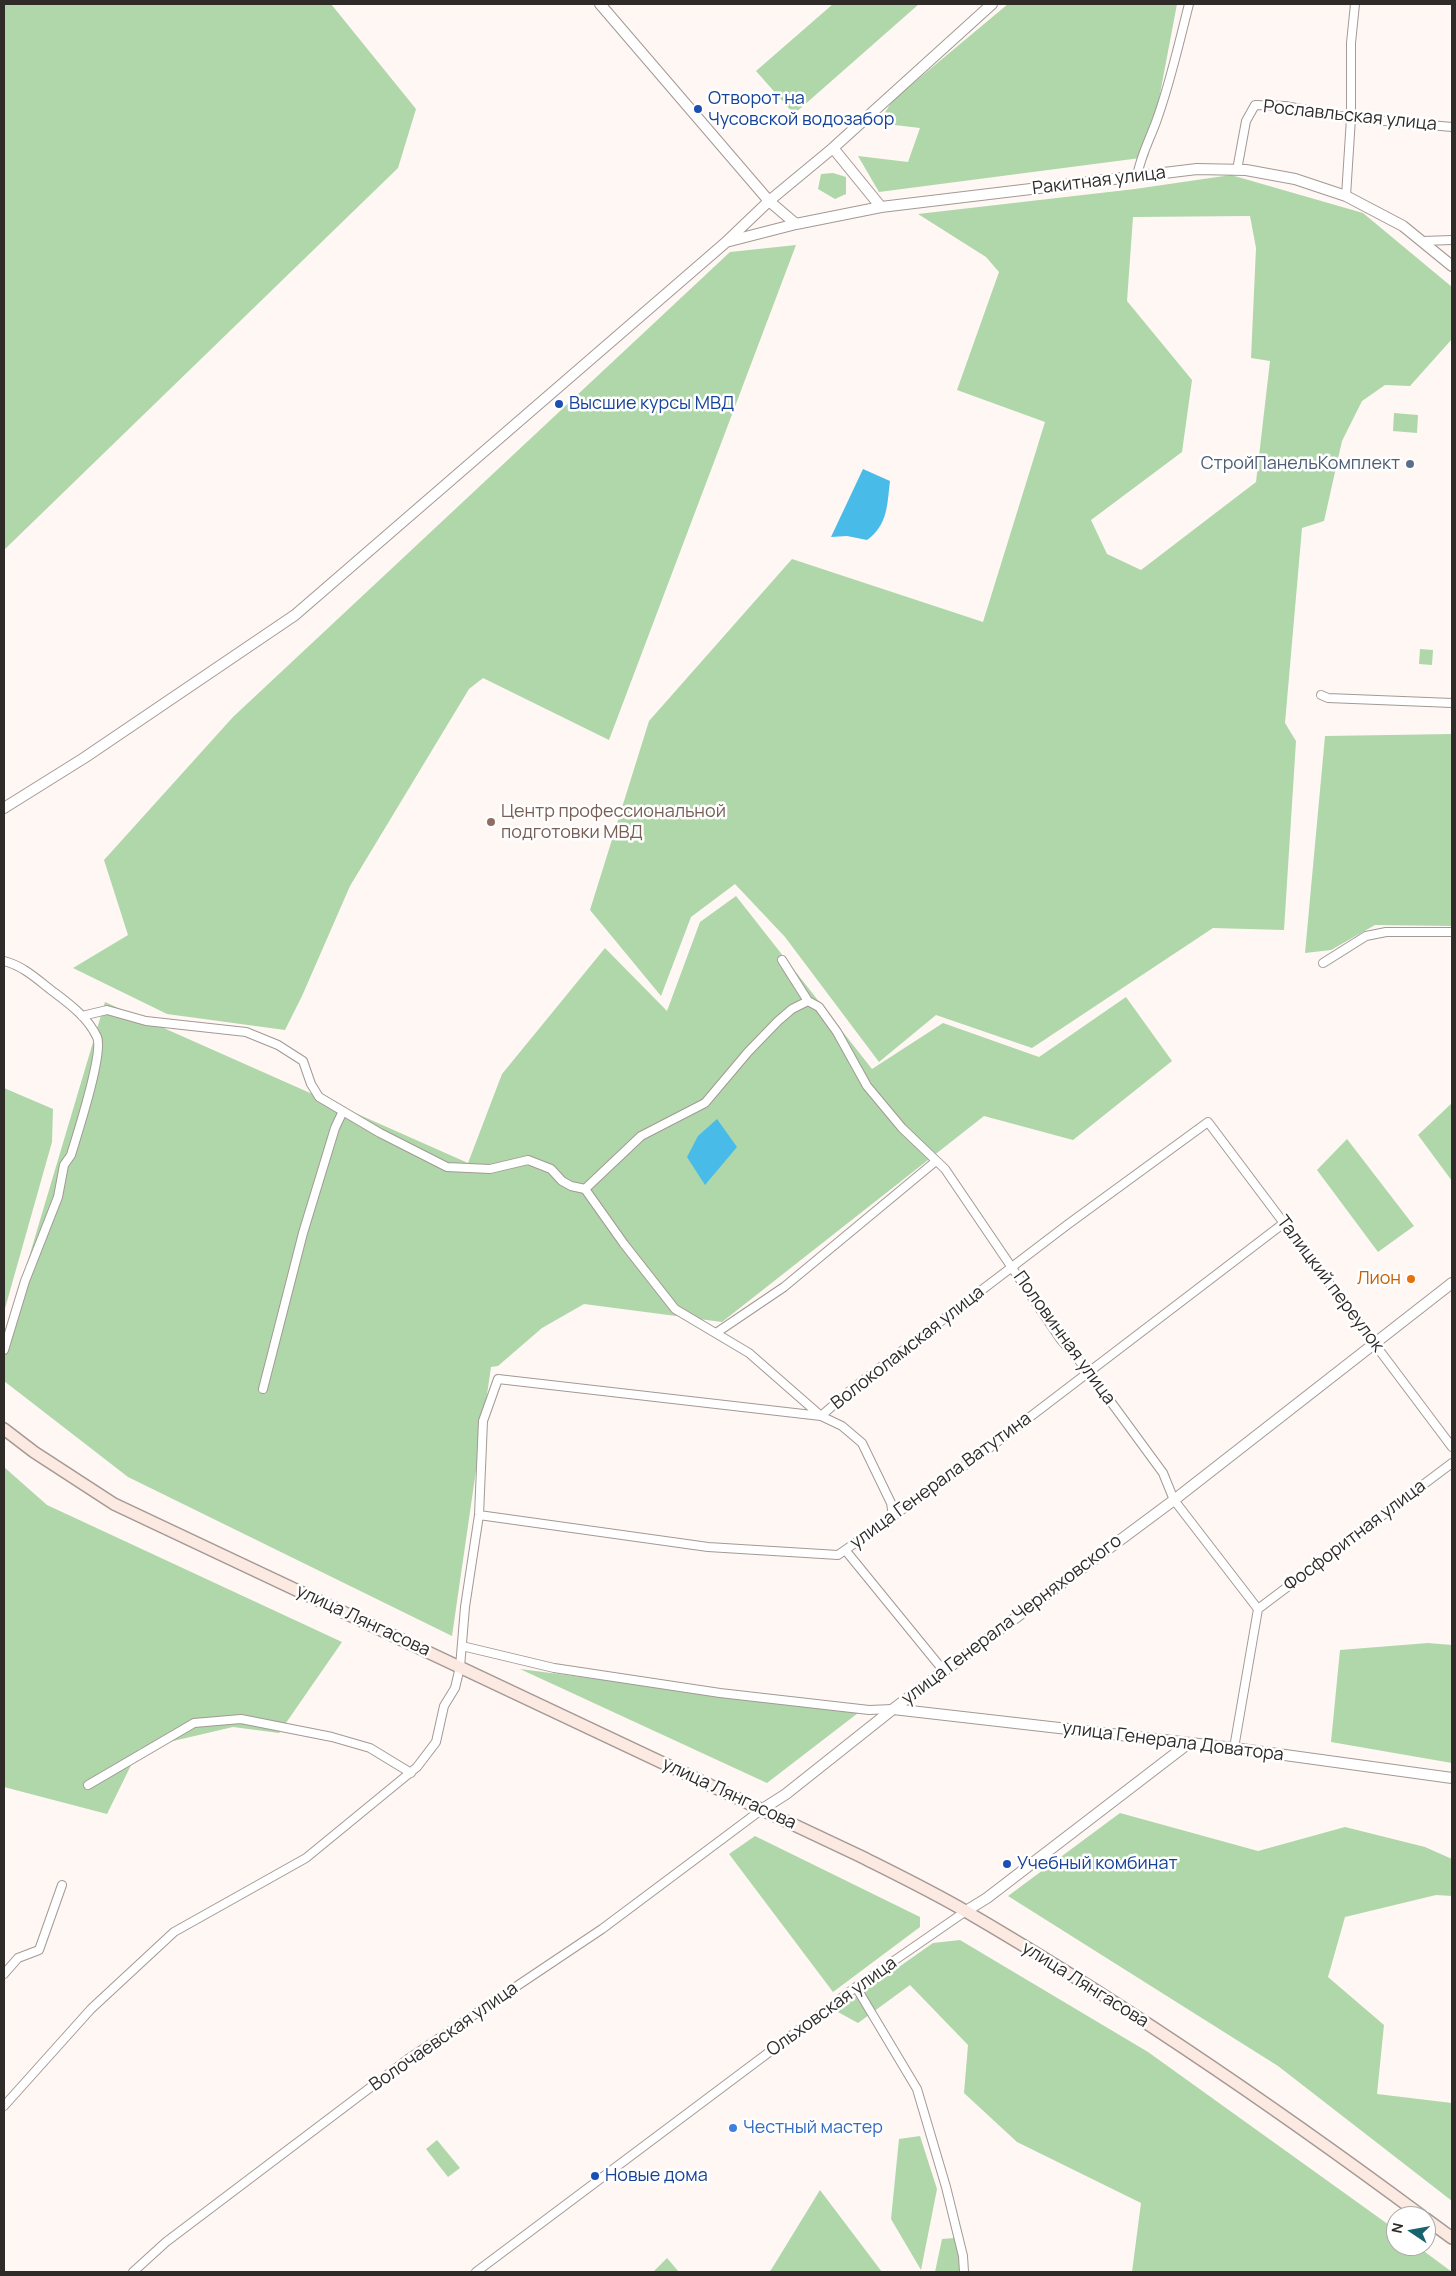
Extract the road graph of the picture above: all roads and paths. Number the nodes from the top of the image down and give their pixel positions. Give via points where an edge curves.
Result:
1 (600, 4) edge
2 (992, 4) edge
3 (1189, 4) edge
4 (1356, 4) edge
5 (1352, 118) junction
6 (1452, 127) edge
7 (833, 148) junction
8 (1237, 170) junction
9 (1138, 176) junction
10 (1346, 196) junction
11 (769, 201) junction
12 (881, 207) junction
13 (796, 224) junction
14 (1452, 240) edge
15 (1423, 241) junction
16 (725, 243) junction
17 (1452, 266) edge
18 (1321, 695) dead end
19 (1452, 702) edge
20 (4, 808) edge
21 (1452, 932) edge
22 (782, 960) dead end
23 (4, 961) edge
24 (1323, 964) dead end
25 (808, 1001) junction
26 (82, 1016) junction
27 (343, 1111) junction
28 (1208, 1122) joint
29 (936, 1161) junction
30 (585, 1189) junction
31 (1284, 1223) junction
32 (1013, 1268) junction
33 (1452, 1283) edge
34 (716, 1333) junction
35 (1376, 1344) junction
36 (4, 1350) edge
37 (1089, 1372) junction
38 (263, 1388) dead end
39 (821, 1416) junction
40 (4, 1429) edge
41 (1452, 1447) edge
42 (1452, 1463) edge
43 (1174, 1500) junction
44 (479, 1515) junction
45 (893, 1516) junction
46 (846, 1551) junction
47 (1258, 1609) junction
48 (462, 1646) junction
49 (460, 1666) junction
50 (943, 1670) junction
51 (893, 1708) junction
52 (1189, 1743) junction
53 (1234, 1748) junction
54 (410, 1773) junction
55 (1452, 1778) edge
56 (88, 1785) dead end
57 (761, 1810) junction
58 (62, 1885) dead end
59 (966, 1911) junction
60 (4, 1974) edge
61 (856, 1987) junction
62 (4, 2106) edge
63 (1408, 2206) edge
64 (1436, 2226) edge
65 (1452, 2238) edge
66 (133, 2272) edge
67 (476, 2272) edge
68 (964, 2272) edge

1 - 11 street
2 - 7 street
3 - 9 street via 1156,123 1140,158
4 - 5 street via 1351,43
5 - 6 street, Рославльская улица
5 - 8 street, Рославльская улица via 1285,106 1255,105 1246,121
5 - 10 street
7 - 11 street
7 - 12 street
8 - 9 street, Ракитная улица
8 - 10 street, Ракитная улица via 1295,179
9 - 12 street, Ракитная улица
10 - 15 street, Ракитная улица via 1403,226
11 - 13 street
11 - 16 street
12 - 13 street, Ракитная улица
13 - 16 street, Ракитная улица
14 - 15 street
15 - 17 street, Ракитная улица
16 - 20 street via 295,615 84,758
18 - 19 street via 1328,698
21 - 24 street via 1386,932 1366,936
22 - 25 street, Половинная улица
23 - 26 street via 17,964
25 - 29 street, Половинная улица via 819,1007 837,1032 867,1086 902,1128
25 - 30 street via 778,1021 704,1103 641,1136
26 - 27 street via 107,1010 146,1021 246,1032 278,1045 303,1061 319,1097
26 - 36 street via 98,1038 96,1060 71,1155 64,1165 58,1197 25,1281
27 - 30 street via 446,1167 490,1169 528,1160 551,1169 571,1186
27 - 38 street via 303,1233
28 - 31 street, Талицкий переулок
28 - 32 street, Волоколамская улица
29 - 32 street, Половинная улица via 945,1169
29 - 34 street via 784,1287
30 - 34 street via 675,1309
31 - 35 street, Талицкий переулок
31 - 37 street, улица Генерала Ватутина
32 - 37 street, Половинная улица via 1061,1340
32 - 39 street, Волоколамская улица
33 - 35 street, улица Генерала Черняховского
34 - 39 street via 749,1353
35 - 41 street, Талицкий переулок
35 - 43 street, улица Генерала Черняховского
37 - 43 street, Половинная улица via 1163,1473
37 - 45 street, улица Генерала Ватутина
39 - 44 street, Волоколамская улица via 498,1379 483,1422
39 - 45 street via 842,1426 862,1443 891,1503
40 - 49 main road, улица Лянгасова via 114,1504
42 - 47 street, Фосфоритная улица
43 - 47 street, Половинная улица
43 - 50 street, улица Генерала Черняховского
44 - 46 street, улица Генерала Ватутина via 708,1546 838,1555
44 - 48 street
45 - 46 street, улица Генерала Ватутина
46 - 50 street
47 - 53 street
48 - 49 street
48 - 51 street, улица Генерала Черняховского via 554,1668 720,1693 869,1710
49 - 54 street via 455,1688 444,1706 436,1742
49 - 57 main road, улица Лянгасова
50 - 51 street, улица Генерала Черняховского
51 - 52 street, улица Генерала Доватора
51 - 57 street via 786,1794
52 - 53 street, улица Генерала Доватора
52 - 59 street, Ольховская улица
53 - 55 street, улица Генерала Доватора
54 - 56 street via 370,1748 241,1719 194,1723
54 - 62 street via 306,1858 174,1932 91,2009
57 - 59 main road, улица Лянгасова
57 - 66 street, Волочаевская улица via 602,1929 408,2059 166,2242
58 - 60 street via 39,1950 18,1958
59 - 61 street, Ольховская улица
59 - 63 main road, улица Лянгасова via 1189,2050
61 - 67 street, Ольховская улица
61 - 68 street via 917,2089 946,2188
64 - 65 main road

